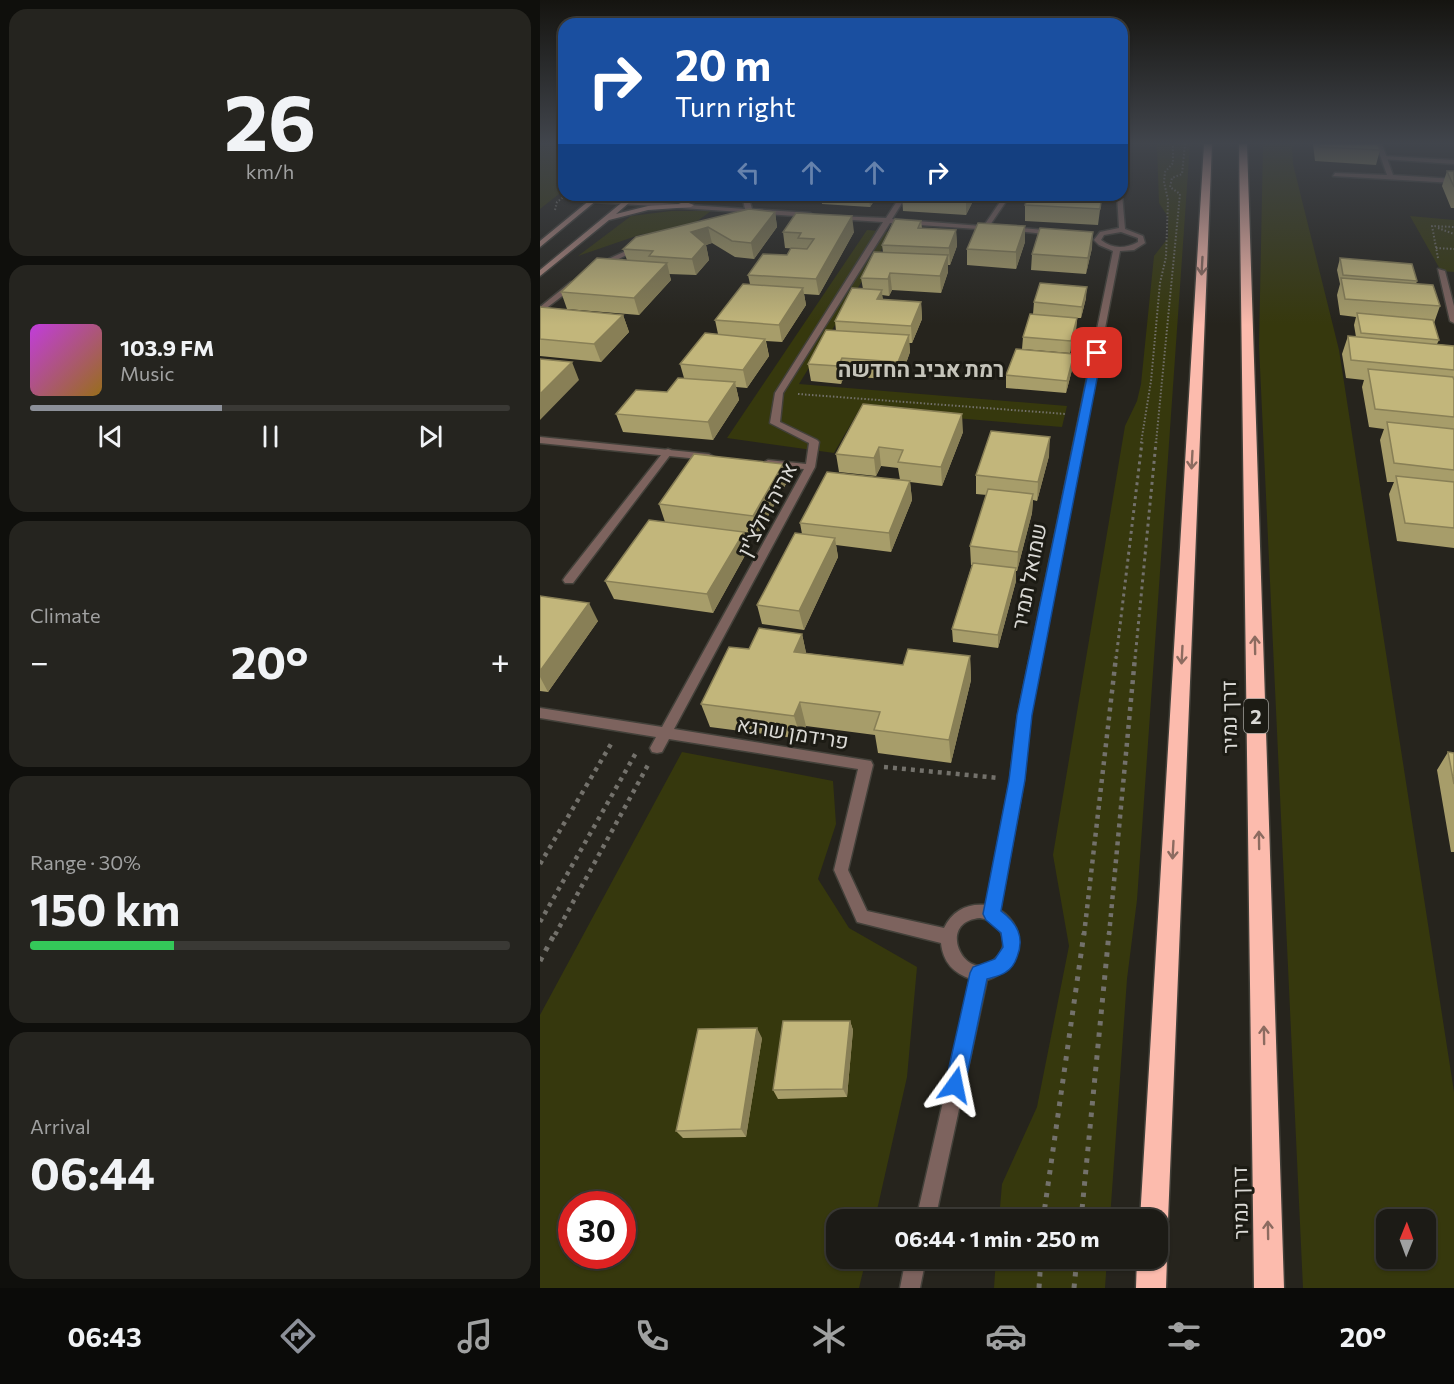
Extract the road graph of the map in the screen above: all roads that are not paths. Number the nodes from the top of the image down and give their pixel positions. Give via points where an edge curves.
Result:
1 (588, 204) edge
2 (625, 204) edge
3 (673, 204) edge
4 (747, 204) edge
5 (899, 204) edge
6 (1001, 204) edge
7 (1121, 204) edge
8 (1205, 204) edge
9 (1244, 204) edge
10 (692, 205) junction
11 (749, 211) junction
12 (819, 216) edge
13 (831, 216) edge
14 (607, 219) junction
15 (729, 219) edge
16 (889, 220) junction
17 (986, 228) junction
18 (1122, 230) junction
19 (1064, 234) edge
20 (1087, 236) edge
21 (1098, 237) junction
22 (648, 243) edge
23 (540, 244) edge
24 (1117, 249) junction
25 (1441, 271) road end
26 (540, 274) edge
27 (540, 311) edge
28 (1454, 321) edge
29 (540, 440) edge
30 (668, 452) junction
31 (715, 457) edge
32 (762, 462) edge
33 (810, 467) junction
34 (569, 580) dead end
35 (540, 713) edge
36 (666, 733) junction
37 (657, 748) road end
38 (992, 914) junction
39 (949, 937) junction
40 (980, 973) junction
41 (927, 1209) edge
42 (1155, 1209) edge
43 (914, 1269) edge
44 (1152, 1269) edge
45 (910, 1288) edge
46 (1151, 1288) edge
47 (1269, 1288) edge

1 - 23 street
2 - 14 street
3 - 10 street
4 - 11 street
5 - 16 street, אריה דולצ'ין
6 - 17 street
7 - 18 street
8 -> 42 highway
47 -> 9 highway, דרך נמיר / 2
10 - 11 street
10 - 14 street via 648,208
11 - 12 street
11 - 15 street
13 - 16 street
14 - 26 street
16 - 17 street
16 - 33 street, אריה דולצ'ין via 779,393 775,423 813,442
17 - 19 street
18 - 21 street via 1107,231
18 - 24 street via 1141,237 1142,243
20 - 21 street
21 - 24 street via 1100,243
22 - 27 street via 594,268
24 - 38 street, שמואל תמיר via 1024,715 1017,780
25 - 28 street
29 - 30 street
30 - 31 street
30 - 34 street
32 - 33 street
33 - 36 street, אריה דולצ'ין
35 - 36 street, פרידמן שרגא
36 - 37 street, אריה דולצ'ין
36 - 39 street, פרידמן שרגא via 866,765 841,870 862,917
38 - 39 street via 965,916 952,928
38 - 40 street via 1008,927 1012,947 1001,966
39 - 40 street via 952,958 969,971
40 - 41 street
43 - 45 street
44 - 46 highway

